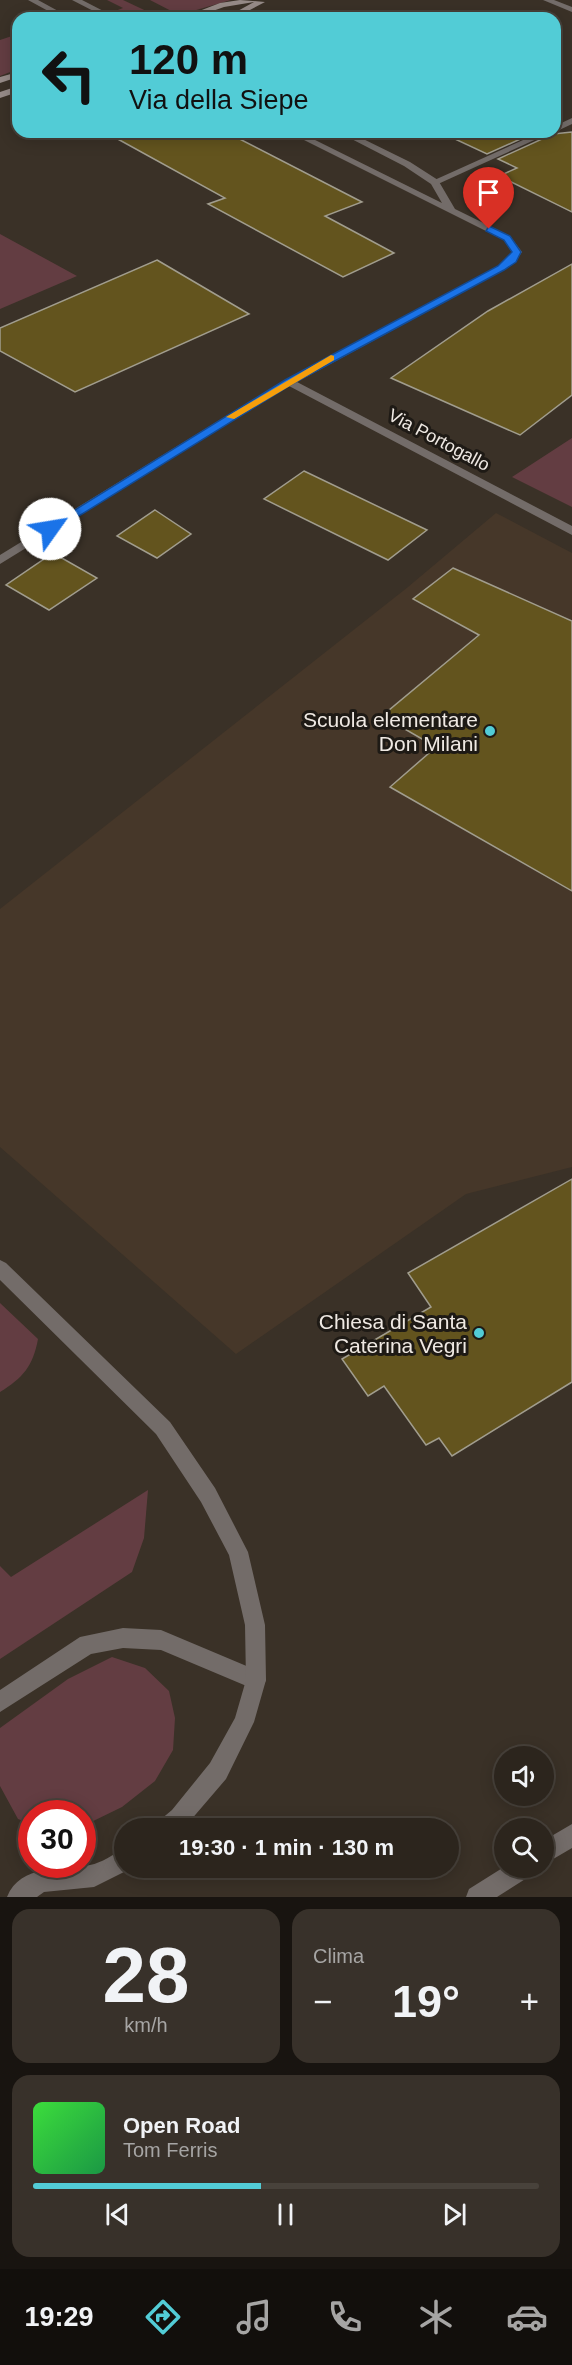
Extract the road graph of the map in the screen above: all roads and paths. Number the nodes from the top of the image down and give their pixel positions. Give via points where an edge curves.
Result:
1 (32, 0) edge
2 (76, 0) edge
3 (255, 0) edge
4 (265, 0) edge
5 (547, 0) edge
6 (572, 10) edge
7 (55, 12) edge
8 (101, 12) edge
9 (203, 12) edge
10 (245, 12) edge
11 (314, 138) edge
12 (344, 138) edge
13 (534, 138) edge
14 (347, 147) junction
15 (393, 170) junction
16 (435, 182) junction
17 (452, 211) junction
18 (289, 382) junction
19 (572, 531) edge
20 (0, 560) edge
21 (0, 1268) edge
22 (256, 1680) junction
23 (0, 1702) edge
24 (180, 1818) edge
25 (572, 1835) edge
26 (554, 1847) edge
27 (114, 1865) edge
28 (506, 1878) edge
29 (18, 1897) edge
30 (477, 1897) edge

1 - 7 street
2 - 8 street
3 - 9 street
4 - 10 street
5 - 6 street
11 - 14 street
12 - 14 street
13 - 16 street
14 - 15 street
14 - 15 street
15 - 16 street
15 - 17 street
16 - 17 street
17 - 18 street via 507,238 517,252 512,260
18 - 19 street, Via Portogallo
18 - 20 street
21 - 22 street via 163,1428 208,1495 238,1552 255,1625
22 - 23 street via 161,1640 123,1638 87,1644
22 - 24 street via 244,1722 218,1771
25 - 26 street
27 - 29 street via 94,1876 40,1881
28 - 30 street

